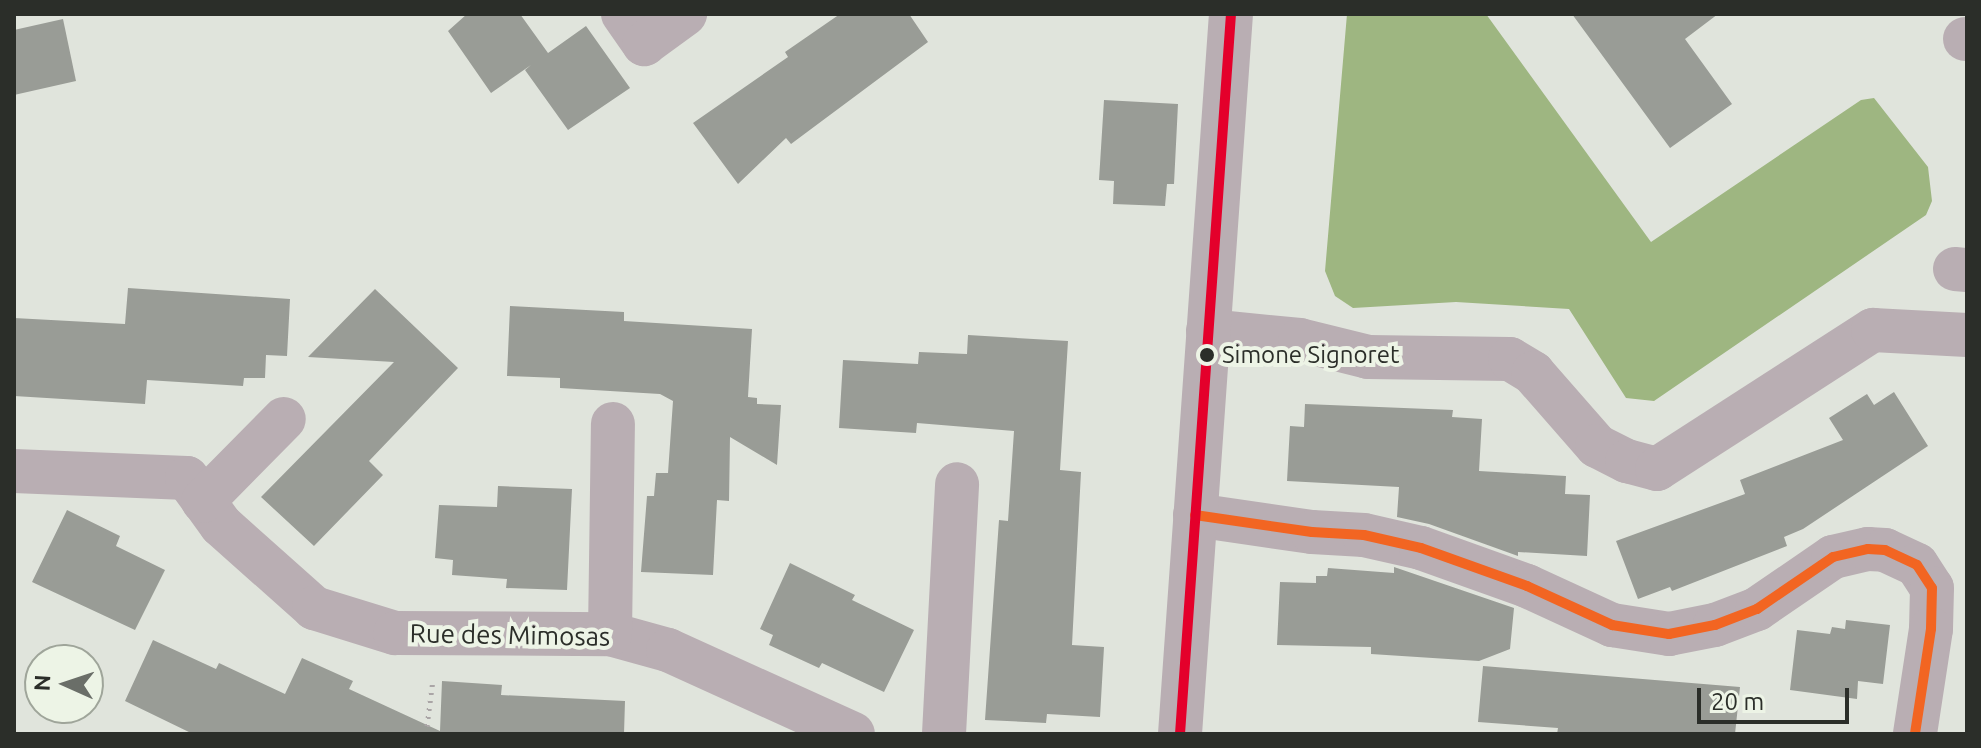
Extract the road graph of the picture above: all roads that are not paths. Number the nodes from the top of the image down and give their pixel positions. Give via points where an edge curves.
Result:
1 (623, 14) edge
2 (685, 14) edge
3 (1231, 14) edge
4 (1208, 331) junction
5 (1967, 335) edge
6 (284, 419) dead end
7 (613, 424) dead end
8 (14, 471) edge
9 (957, 484) dead end
10 (203, 501) junction
11 (1195, 515) junction
12 (610, 634) junction
13 (853, 734) edge
14 (944, 734) edge
15 (1180, 734) edge
16 (1915, 734) edge

1 - 2 street via 644,44
3 - 4 street
4 - 5 street via 1300,340 1368,357 1510,359 1533,373 1597,446 1657,469 1873,330
4 - 11 street
6 - 10 street
7 - 12 street
8 - 10 street, Rue des Mimosas via 187,478
9 - 14 street
10 - 12 street, Rue des Mimosas via 221,525 314,608 395,633
11 - 15 street
11 - 16 street via 1364,535 1421,548 1527,586 1612,625 1669,634 1757,609 1833,557 1885,550 1917,565 1932,588
12 - 13 street, Rue des Mimosas via 668,650

